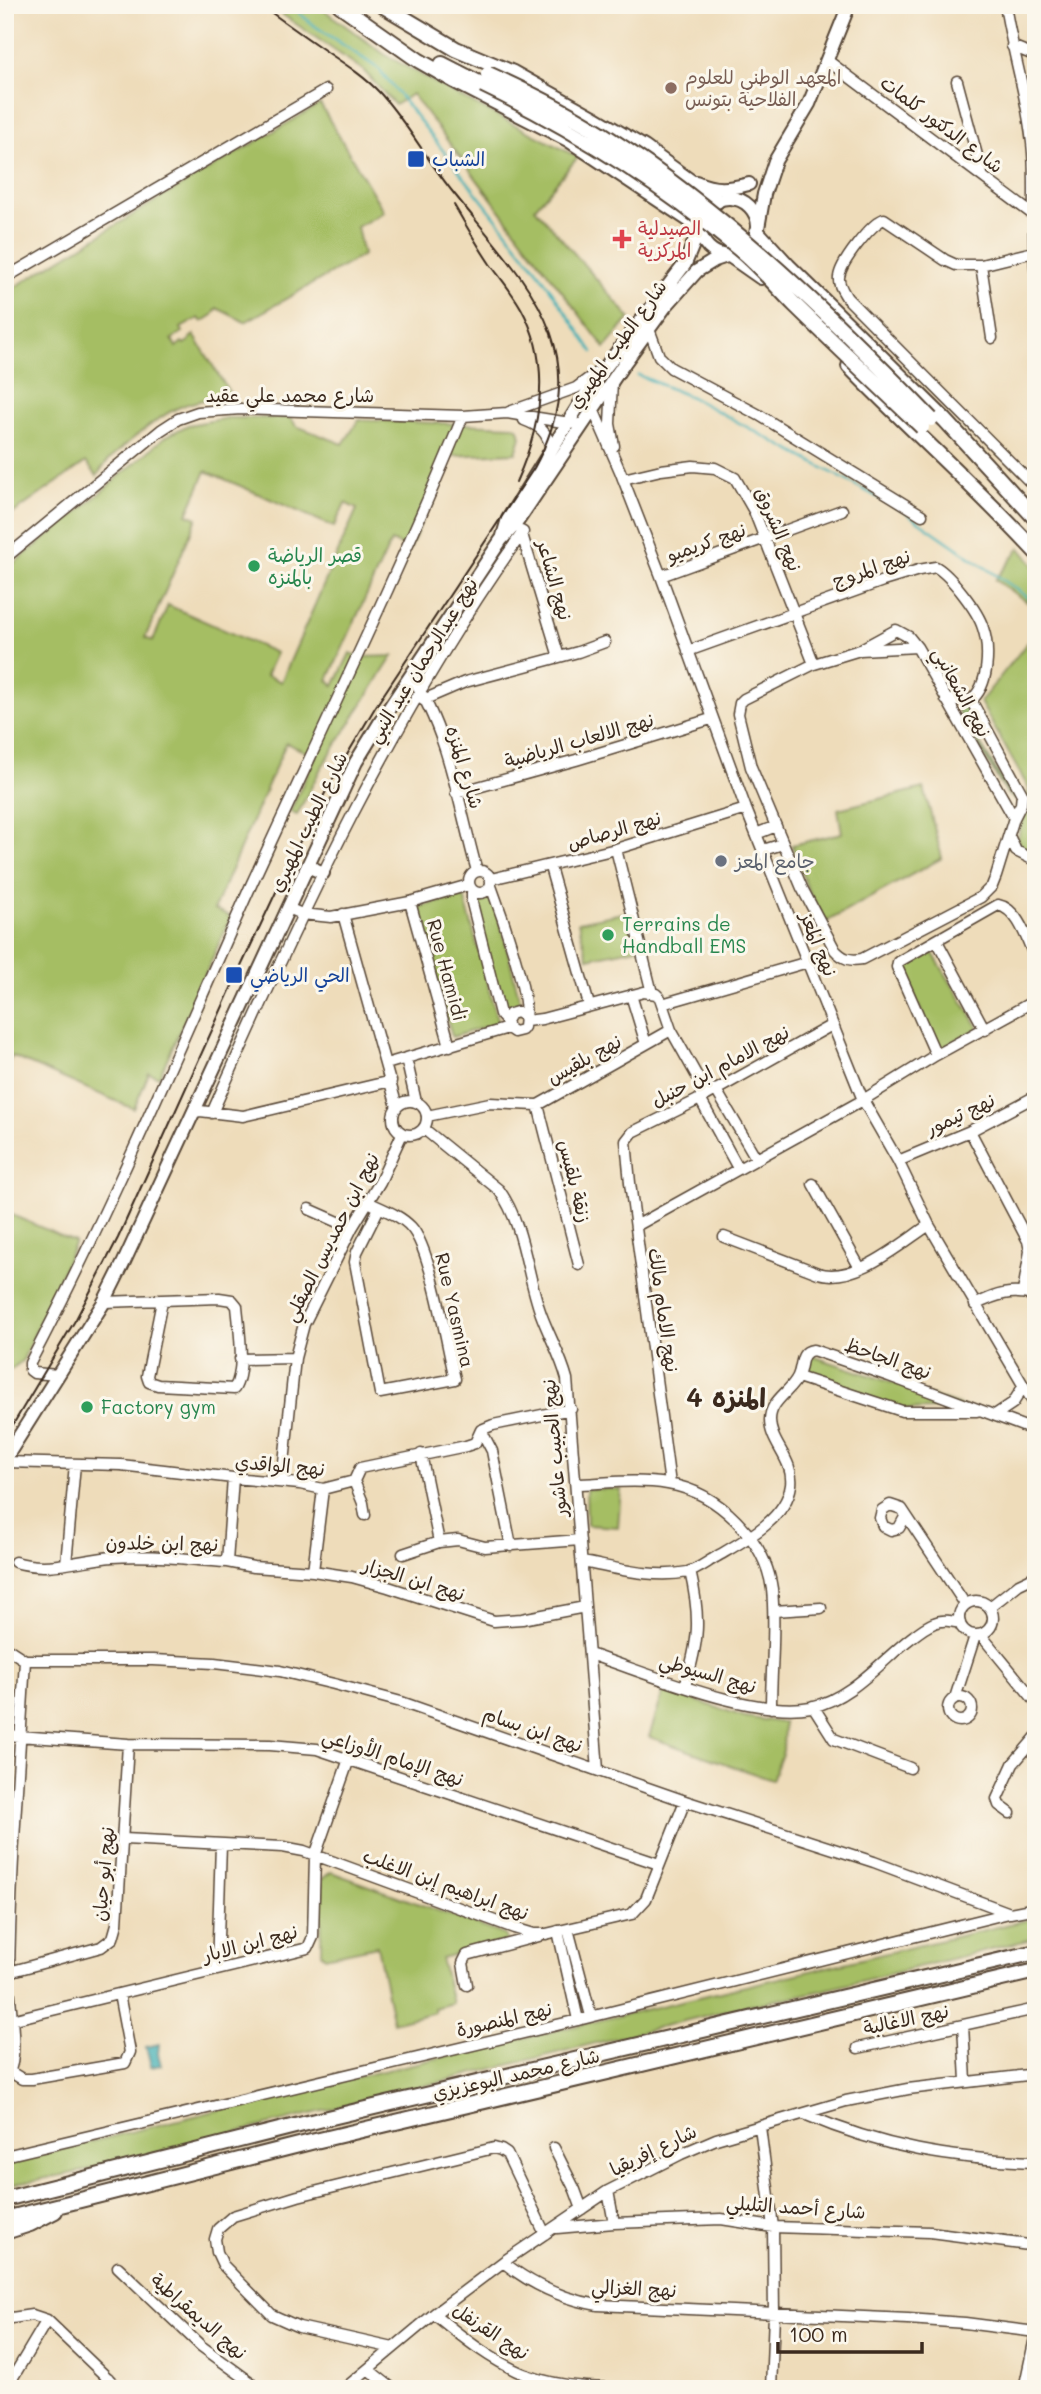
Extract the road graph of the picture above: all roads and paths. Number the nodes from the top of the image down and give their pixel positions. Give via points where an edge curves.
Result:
1 (343, 5) edge
2 (371, 5) edge
3 (382, 5) edge
4 (849, 5) edge
5 (1005, 5) edge
6 (1012, 46) junction
7 (1036, 56) edge
8 (828, 61) junction
9 (486, 79) junction
10 (957, 81) dead end
11 (326, 90) dead end
12 (1031, 100) edge
13 (775, 161) junction
14 (676, 173) junction
15 (982, 175) junction
16 (749, 184) junction
17 (721, 200) junction
18 (1035, 215) edge
19 (699, 228) junction
20 (757, 230) junction
21 (1033, 252) junction
22 (729, 256) junction
23 (981, 265) junction
24 (1036, 277) edge
25 (5, 278) edge
26 (649, 329) junction
27 (992, 338) dead end
28 (619, 351) junction
29 (612, 381) junction
30 (592, 386) junction
31 (593, 409) junction
32 (504, 413) junction
33 (463, 416) junction
34 (926, 423) junction
35 (568, 424) junction
36 (582, 425) junction
37 (551, 450) junction
38 (621, 475) junction
39 (1036, 488) edge
40 (842, 510) dead end
41 (1033, 513) edge
42 (922, 515) dead end
43 (515, 525) junction
44 (1036, 526) edge
45 (766, 539) junction
46 (1036, 543) edge
47 (1036, 552) edge
48 (5, 558) edge
49 (660, 576) junction
50 (794, 614) junction
51 (605, 642) dead end
52 (917, 647) junction
53 (860, 650) junction
54 (688, 651) junction
55 (559, 657) junction
56 (814, 664) junction
57 (411, 676) junction
58 (422, 695) junction
59 (971, 700) junction
60 (946, 701) junction
61 (711, 719) junction
62 (456, 793) junction
63 (746, 809) junction
64 (1014, 818) junction
65 (776, 826) junction
66 (756, 834) junction
67 (1010, 838) junction
68 (783, 844) junction
69 (616, 849) junction
70 (763, 850) junction
71 (1036, 861) edge
72 (308, 866) junction
73 (550, 867) junction
74 (477, 871) junction
75 (323, 873) junction
76 (491, 883) junction
77 (471, 887) junction
78 (410, 902) junction
79 (288, 908) junction
80 (302, 914) junction
81 (343, 914) junction
82 (937, 941) junction
83 (1036, 960) edge
84 (807, 962) junction
85 (652, 993) junction
86 (631, 995) junction
87 (1036, 1000) edge
88 (662, 1004) junction
89 (589, 1005) junction
90 (525, 1019) junction
91 (507, 1024) junction
92 (832, 1025) junction
93 (671, 1030) junction
94 (985, 1030) junction
95 (646, 1044) junction
96 (450, 1046) junction
97 (936, 1055) junction
98 (406, 1058) junction
99 (386, 1064) junction
100 (391, 1081) junction
101 (703, 1087) junction
102 (716, 1090) junction
103 (1036, 1096) edge
104 (700, 1099) junction
105 (863, 1100) junction
106 (416, 1102) junction
107 (538, 1105) junction
108 (397, 1107) junction
109 (195, 1112) junction
110 (212, 1114) junction
111 (427, 1116) junction
112 (424, 1129) junction
113 (970, 1131) junction
114 (402, 1134) junction
115 (626, 1141) joint
116 (756, 1158) junction
117 (898, 1161) junction
118 (738, 1168) junction
119 (813, 1184) dead end
120 (368, 1202) junction
121 (379, 1208) junction
122 (309, 1209) dead end
123 (929, 1225) junction
124 (636, 1226) junction
125 (352, 1228) junction
126 (724, 1237) dead end
127 (579, 1265) dead end
128 (860, 1268) junction
129 (1023, 1293) junction
130 (1036, 1296) edge
131 (162, 1301) junction
132 (104, 1303) junction
133 (975, 1305) junction
134 (295, 1358) junction
135 (240, 1359) junction
136 (58, 1375) junction
137 (798, 1377) junction
138 (1023, 1387) junction
139 (1036, 1407) edge
140 (571, 1409) junction
141 (984, 1411) junction
142 (995, 1415) junction
143 (481, 1430) junction
144 (1036, 1431) edge
145 (421, 1454) junction
146 (5, 1460) edge
147 (75, 1464) junction
148 (233, 1478) junction
149 (354, 1481) junction
150 (282, 1482) junction
151 (576, 1484) junction
152 (670, 1484) junction
153 (323, 1489) junction
154 (365, 1515) dead end
155 (905, 1517) dead end
156 (751, 1536) junction
157 (579, 1540) junction
158 (439, 1542) junction
159 (510, 1546) junction
160 (403, 1554) dead end
161 (15, 1562) dead end
162 (227, 1562) junction
163 (582, 1562) junction
164 (66, 1564) junction
165 (313, 1571) junction
166 (690, 1571) junction
167 (1036, 1576) edge
168 (965, 1604) junction
169 (585, 1607) junction
170 (990, 1607) junction
171 (821, 1608) dead end
172 (774, 1611) junction
173 (960, 1623) junction
174 (978, 1635) junction
175 (5, 1647) edge
176 (589, 1654) junction
177 (25, 1660) junction
178 (685, 1686) junction
179 (955, 1698) dead end
180 (1036, 1702) edge
181 (813, 1706) junction
182 (771, 1708) junction
183 (5, 1735) edge
184 (1036, 1737) edge
185 (21, 1738) junction
186 (128, 1744) junction
187 (349, 1759) junction
188 (910, 1768) dead end
189 (598, 1770) junction
190 (685, 1801) junction
191 (1010, 1813) dead end
192 (10, 1825) edge
193 (124, 1839) junction
194 (221, 1844) junction
195 (315, 1856) junction
196 (659, 1864) junction
197 (1036, 1909) edge
198 (1010, 1913) junction
199 (563, 1930) junction
200 (546, 1934) junction
201 (1036, 1952) edge
202 (217, 1970) junction
203 (1036, 1970) edge
204 (9, 1972) junction
205 (467, 1985) dead end
206 (119, 1994) junction
207 (7, 1997) edge
208 (1036, 2009) edge
209 (591, 2016) junction
210 (11, 2020) junction
211 (578, 2020) junction
212 (963, 2025) junction
213 (858, 2048) dead end
214 (7, 2071) edge
215 (1036, 2074) edge
216 (965, 2081) junction
217 (804, 2114) junction
218 (760, 2127) junction
219 (554, 2148) dead end
220 (5, 2156) edge
221 (1036, 2162) edge
222 (608, 2191) junction
223 (5, 2197) edge
224 (66, 2204) junction
225 (582, 2208) junction
226 (5, 2219) edge
227 (614, 2223) junction
228 (773, 2227) junction
229 (549, 2231) junction
230 (5, 2232) edge
231 (1036, 2246) edge
232 (503, 2262) junction
233 (118, 2267) dead end
234 (434, 2314) junction
235 (774, 2314) junction
236 (5, 2319) edge
237 (47, 2320) junction
238 (1036, 2332) edge
239 (393, 2348) junction
240 (369, 2370) junction
241 (527, 2375) junction
242 (108, 2378) junction
243 (604, 2388) edge
244 (6, 2389) edge
245 (101, 2389) edge
246 (119, 2389) edge
247 (260, 2389) edge
248 (344, 2389) edge
249 (393, 2389) edge
250 (524, 2389) edge
251 (654, 2389) edge
252 (771, 2389) edge
253 (1024, 2389) edge

1 - 9 highway via 384,32
1 - 19 highway via 418,60 568,139
2 - 9 highway
3 - 14 highway via 456,49 592,117
4 - 8 main road
5 - 6 street
6 - 7 street
6 - 12 street
8 - 13 main road via 803,116
8 - 15 street, شارع الدكتور كلمات
9 - 34 highway, bridge via 610,153 709,225 757,264 792,302
10 - 15 street
11 - 25 street
12 - 18 street
13 - 16 main road
13 - 20 main road
14 - 16 main road via 713,189
14 - 17 highway
15 - 18 street, شارع الدكتور كلمات
16 - 17 main road
17 - 19 main road via 703,214
17 - 20 main road via 736,199 752,210
18 - 21 street
19 - 22 main road via 710,249
19 - 28 main road via 685,264
20 - 22 main road via 752,245
20 - 41 highway
21 - 23 street
21 - 24 street
22 - 26 main road, شارع الطيب المهيري via 697,271
22 - 47 highway via 759,274
23 - 27 street
23 - 39 street via 951,263 884,219 847,259 839,281 848,298
26 - 29 main road, شارع الطيب المهيري
26 - 42 street via 659,356 671,368 759,415
28 - 30 main road
28 - 32 street via 576,388
29 - 31 main road, شارع الطيب المهيري
29 - 38 street, نهج المعز via 610,424
30 - 31 street, نهج المعز
30 - 35 main road
31 - 36 main road, شارع الطيب المهيري
31 - 38 street, نهج المعز
32 - 33 street, شارع محمد علي عقيد
32 - 35 street, شارع محمد علي عقيد
32 - 37 street via 536,425 549,438
33 - 48 street, شارع محمد علي عقيد via 241,409 189,414 161,430
33 - 136 street via 145,1122 30,1363 34,1373
34 - 44 highway
34 - 46 highway
35 - 36 street, شارع محمد علي عقيد
35 - 37 main road
36 - 43 main road, شارع الطيب المهيري
37 - 43 main road
38 - 45 street, نهج الشروق via 693,466 724,471 740,483
38 - 49 street, نهج المعز
40 - 45 street, نهج كريميو
43 - 55 street, نهج الشاعر
43 - 57 main road, شارع الطيب المهيري
43 - 58 street, نهج عبدالرحمان عبد النبي
45 - 49 street, نهج كريميو
45 - 50 street, نهج الشروق
49 - 54 street, نهج المعز
50 - 54 street, نهج المروج
50 - 56 street, نهج الشروق
50 - 59 street, نهج المروج via 919,570 939,569 959,590 984,630 985,669 981,689
51 - 55 street
52 - 53 street, نهج الشعانبي
52 - 53 street via 896,630
52 - 60 street, نهج الشعانبي
53 - 56 street, نهج الشعانبي
54 - 61 street, نهج المعز
55 - 58 street
56 - 65 street, نهج الشعانبي via 740,703 738,714 751,767
57 - 58 street, شارع المنزه
57 - 72 main road, شارع الطيب المهيري via 356,762
58 - 62 street, شارع المنزه
58 - 75 street, نهج عبدالرحمان عبد النبي via 374,771
59 - 60 street
59 - 64 street via 1021,790
60 - 64 street, نهج الشعانبي
61 - 62 street, نهج الالعاب الرياضية
61 - 63 street, نهج المعز
62 - 74 street, شارع المنزه
63 - 66 street, نهج المعز
63 - 69 street, نهج الرصاص
64 - 67 street
65 - 66 street
65 - 68 street
66 - 70 street, نهج المعز
67 - 68 street via 992,886 981,897 862,960 852,961 835,950
67 - 71 street via 1016,851
68 - 70 street
69 - 73 street, نهج الرصاص
69 - 85 street
70 - 84 street, نهج المعز
72 - 75 main road
72 - 79 main road, شارع الطيب المهيري
73 - 76 street, نهج الرصاص
73 - 89 street
74 - 76 street via 483,871
74 - 77 street via 470,877
75 - 80 street, نهج عبدالرحمان عبد النبي
76 - 77 street, نهج الرصاص via 482,893
76 - 90 street via 513,953
77 - 78 street, نهج الرصاص
77 - 91 street via 498,1010
78 - 81 street, نهج الرصاص
78 - 96 street, Rue Hamidi
79 - 80 street, نهج الرصاص
79 - 109 main road, شارع الطيب المهيري
80 - 81 street, نهج الرصاص
80 - 110 street, نهج عبدالرحمان عبد النبي
81 - 99 street
82 - 83 street via 998,905 1015,917
82 - 94 street
82 - 97 street via 898,962 897,967
84 - 88 street
84 - 92 street, نهج المعز
85 - 86 street
85 - 88 street
86 - 89 street
86 - 95 street
87 - 94 street
88 - 93 street
89 - 90 street via 542,1019
90 - 91 street via 514,1013
90 - 91 street via 518,1032
91 - 96 street
92 - 102 street, نهج الامام ابن حنبل
92 - 105 street, نهج المعز
93 - 95 street, نهج بلقيس
93 - 101 street
94 - 97 street
95 - 107 street, نهج بلقيس
96 - 98 street
97 - 105 street
98 - 99 street
98 - 106 street
99 - 100 street
100 - 108 street
100 - 110 street via 243,1116
101 - 102 street
101 - 104 street
102 - 104 street, نهج الامام ابن حنبل
102 - 116 street
103 - 113 street, نهج تيمور
104 - 115 street, نهج الامام ابن حنبل via 633,1132
104 - 118 street
105 - 116 street
105 - 117 street, نهج المعز
106 - 108 street
106 - 111 street
107 - 111 street, نهج بلقيس via 490,1104
107 - 127 street, زنقة بلقيس
108 - 114 street via 393,1122
109 - 110 street
109 - 132 main road, شارع الطيب المهيري
111 - 112 street
112 - 114 street via 418,1134
112 - 140 street, نهج الحبيب عاشور via 508,1202 541,1316 561,1356
113 - 117 street, نهج تيمور
113 - 129 street via 1028,1241
114 - 120 street, نهج ابن حمديس الصقلي
115 - 124 street, نهج الامام مالك
116 - 118 street
117 - 123 street, نهج المعز
118 - 124 street
119 - 128 street
120 - 121 street, Rue Yasmina
120 - 125 street, نهج ابن حمديس الصقلي
121 - 121 street, Rue Yasmina via 355,1262 380,1393 455,1379 423,1247 409,1225
122 - 125 street
123 - 128 street
123 - 133 street, نهج المعز
124 - 152 street, نهج الامام مالك
125 - 134 street, نهج ابن حمديس الصقلي via 304,1324
126 - 128 street via 828,1276
129 - 130 street
129 - 133 street via 995,1294
131 - 132 street
131 - 135 street via 232,1300 237,1306
131 - 135 street via 149,1382 232,1390 237,1386
132 - 136 main road, شارع الطيب المهيري
133 - 138 street, نهج المعز
134 - 135 street
134 - 150 street, نهج ابن حمديس الصقلي
136 - 146 main road, شارع الطيب المهيري
137 - 141 street, نهج الجاحظ via 902,1411
137 - 141 street, نهج الجاحظ via 803,1355 813,1350
137 - 156 street, نهج الجاحظ via 776,1402 770,1419 775,1440 790,1466 791,1486 772,1519
138 - 139 street, نهج المعز
138 - 142 street via 1013,1404
140 - 143 street, نهج الواقدي
140 - 151 street, نهج الحبيب عاشور
141 - 142 street, نهج الجاحظ
142 - 144 street, نهج الجاحظ
143 - 145 street, نهج الواقدي via 475,1443
143 - 159 street via 492,1451
145 - 149 street, نهج الواقدي via 360,1468
145 - 158 street
146 - 147 street, نهج الواقدي
147 - 148 street, نهج الواقدي
147 - 164 street
148 - 150 street, نهج الواقدي
148 - 162 street, نهج ابن خلدون
149 - 153 street, نهج الواقدي
149 - 154 street
150 - 153 street, نهج الواقدي
151 - 152 street
151 - 157 street, نهج الحبيب عاشور
152 - 156 street via 717,1506
153 - 165 street
155 - 168 street
156 - 166 street, نهج الجاحظ
156 - 172 street via 771,1585
157 - 159 street
157 - 163 street, نهج الحبيب عاشور
158 - 159 street via 461,1539 477,1547
158 - 160 street
161 - 164 street, نهج ابن خلدون via 39,1567
162 - 164 street, نهج ابن خلدون via 135,1556
162 - 165 street, نهج ابن الجزار
163 - 166 street, نهج الجاحظ via 663,1574
163 - 169 street, نهج الحبيب عاشور
165 - 169 street, نهج ابن الجزار via 352,1577 494,1621
166 - 178 street via 698,1628
167 - 170 street
168 - 170 street via 978,1601
168 - 173 street
169 - 176 street, نهج الحبيب عاشور
170 - 174 street via 992,1627
171 - 172 street
172 - 182 street
173 - 174 street
173 - 181 street, نهج السيوطي via 934,1623 849,1689
174 - 179 street
174 - 180 street
175 - 177 street
176 - 178 street, نهج السيوطي
176 - 189 street, نهج الحبيب عاشور
177 - 185 street
177 - 189 street, نهج ابن بسام via 153,1660 279,1671 401,1702
178 - 182 street, نهج السيوطي
181 - 182 street, نهج السيوطي
181 - 188 street via 834,1739
183 - 185 street, نهج الإمام الأوزاعي
184 - 191 street via 1013,1764 997,1799
185 - 186 street, نهج الإمام الأوزاعي
185 - 192 street
186 - 187 street, نهج الإمام الأوزاعي via 298,1746
186 - 193 street, نهج أبو حيان
187 - 195 street, نهج ابن الابار
187 - 196 street, نهج الإمام الأوزاعي
189 - 190 street, نهج ابن بسام
190 - 196 street, نهج ابراهيم إبن الاغلب
190 - 198 street, نهج ابن بسام via 874,1862
192 - 204 street
193 - 194 street, نهج ابراهيم إبن الاغلب
193 - 204 street, نهج أبو حيان via 113,1938 101,1947
194 - 195 street, نهج ابراهيم إبن الاغلب via 284,1847
194 - 202 street
195 - 200 street, نهج ابراهيم إبن الاغلب via 514,1928
195 - 202 street, نهج ابن الابار via 310,1945
196 - 199 street, نهج ابراهيم إبن الاغلب via 646,1899 632,1914
197 - 198 street, نهج ابن بسام
198 - 209 street, نهج المنصورة
199 - 200 street, نهج ابراهيم إبن الاغلب
199 - 209 street
199 - 211 street
200 - 205 street via 467,1955 463,1963
201 - 223 highway, شارع محمد البوعزيزي
202 - 206 street, نهج ابن الابار
203 - 224 highway, شارع محمد البوعزيزي
204 - 207 street
206 - 210 street, نهج ابن الابار
206 - 214 street via 130,2052 125,2063 32,2079
207 - 210 street
208 - 212 street, نهج الاغالبة
209 - 211 street, نهج المنصورة
210 - 214 street via 13,2058
211 - 220 street, نهج المنصورة
212 - 213 street, نهج الاغالبة
212 - 216 street, نهج الاغالبة
215 - 216 street, شارع إفريقيا
216 - 217 street, شارع إفريقيا via 871,2096
217 - 218 street, شارع إفريقيا
217 - 221 street via 920,2152
218 - 222 street, شارع إفريقيا via 716,2139
218 - 228 street
219 - 225 street
222 - 225 street, شارع إفريقيا
222 - 227 street
224 - 226 highway, شارع محمد البوعزيزي
224 - 230 highway
225 - 229 street, شارع إفريقيا
227 - 228 street, شارع أحمد التليلي via 721,2219
227 - 229 street, شارع أحمد التليلي
228 - 231 street, شارع أحمد التليلي via 930,2232
228 - 235 street
229 - 232 street, شارع إفريقيا
229 - 239 street via 507,2154 494,2148 298,2196 233,2216 218,2229 215,2238 223,2265 272,2315 299,2327
232 - 234 street, شارع إفريقيا
232 - 235 street, نهج الغزالي via 539,2287 580,2302
233 - 247 street, نهج الديمقراطية via 201,2346
234 - 239 street, شارع إفريقيا
234 - 241 street, نهج القرنفل via 459,2335
235 - 238 street, نهج الغزالي via 965,2323
235 - 252 street
236 - 237 street via 32,2315
237 - 242 street
237 - 244 street
238 - 253 street
239 - 240 street, شارع إفريقيا
240 - 248 street, شارع إفريقيا
240 - 249 street
241 - 243 street, نهج القرنفل
241 - 250 street
242 - 245 street
242 - 246 street
243 - 251 street, نهج القرنفل

